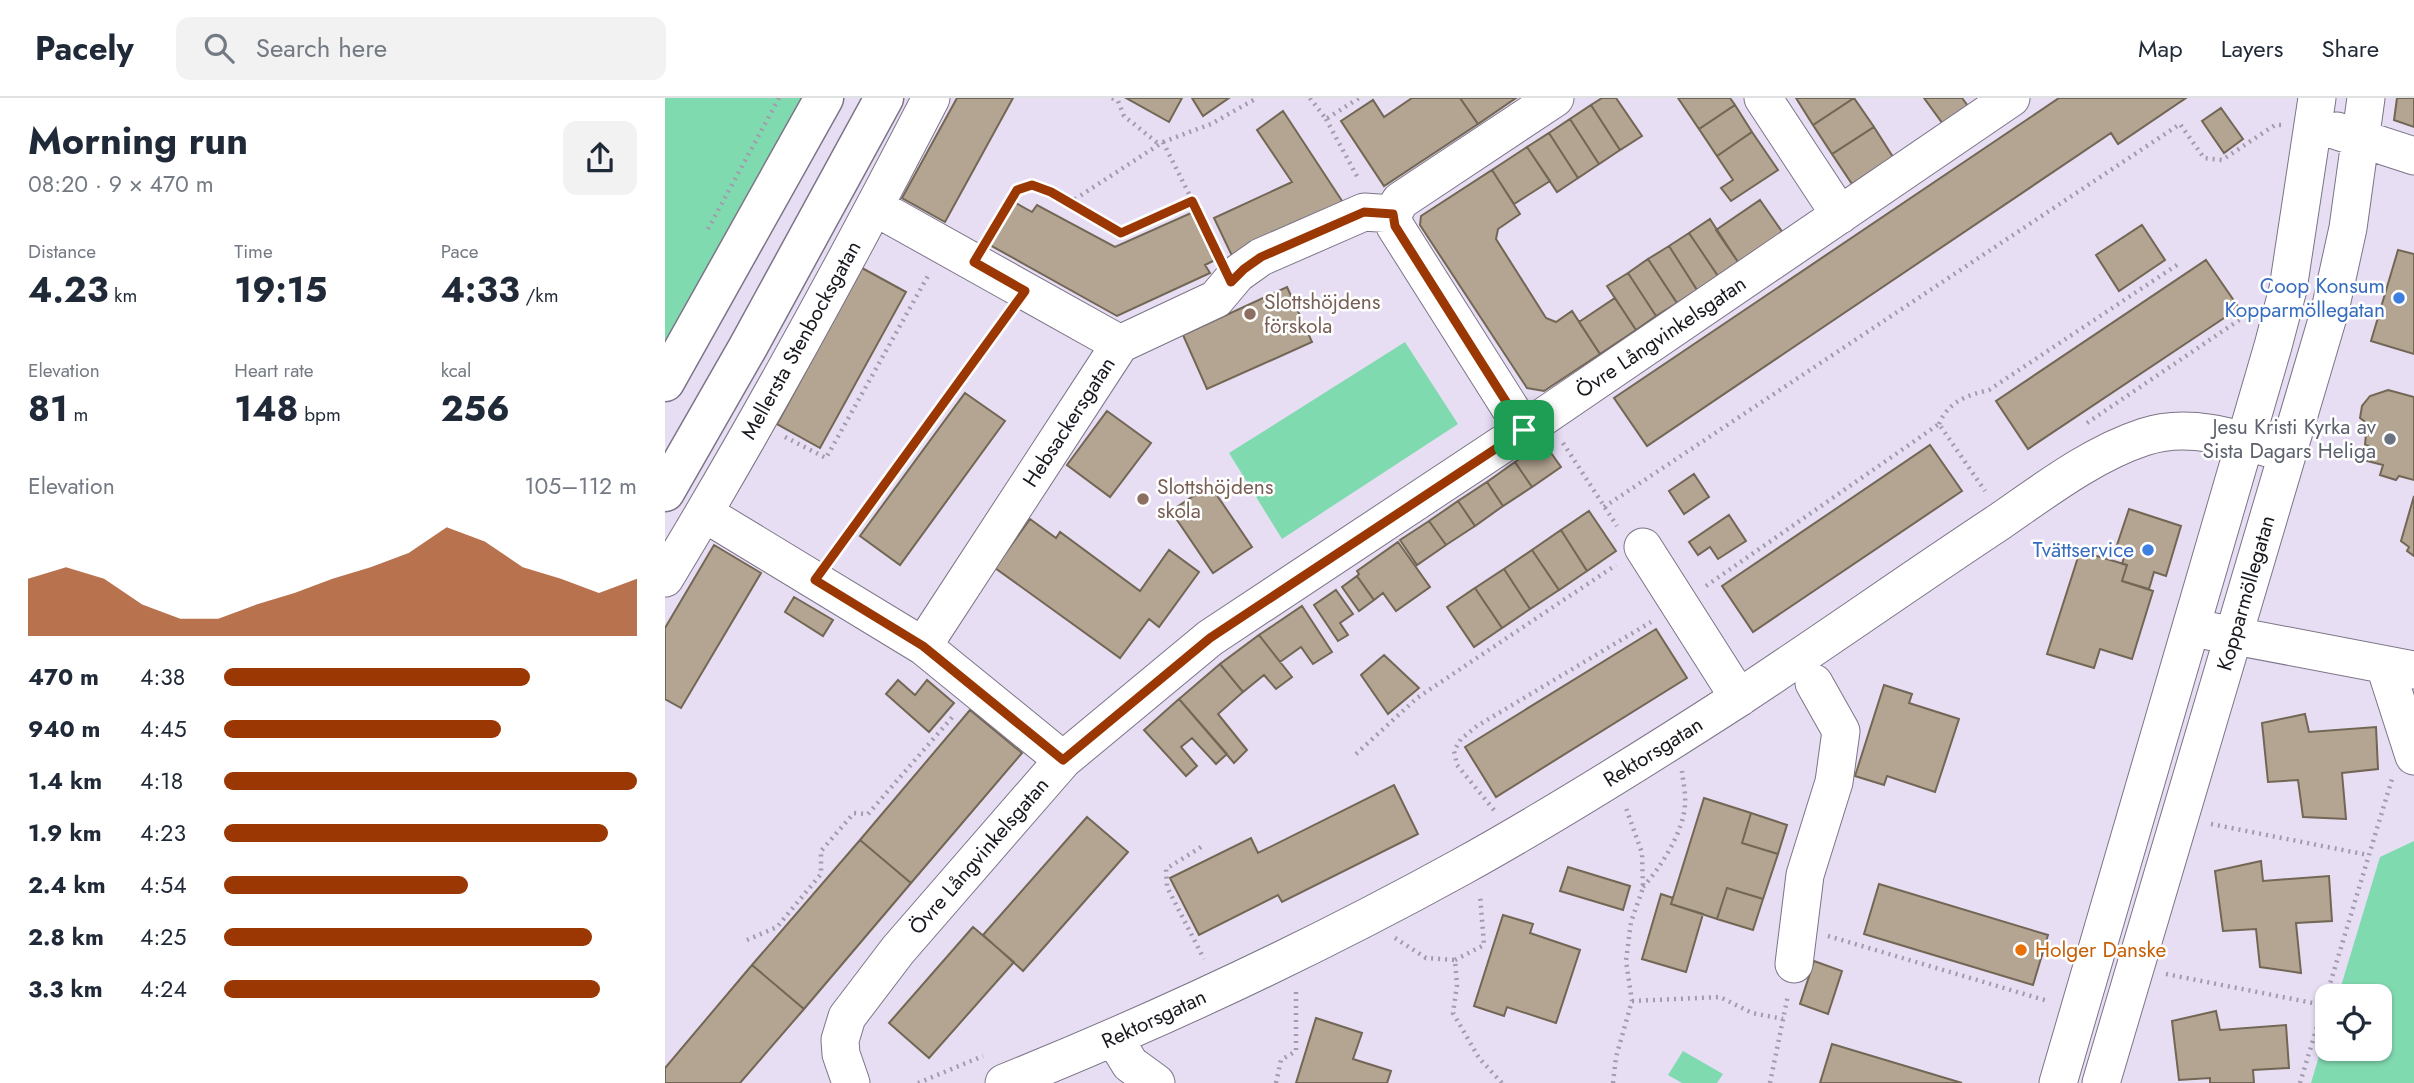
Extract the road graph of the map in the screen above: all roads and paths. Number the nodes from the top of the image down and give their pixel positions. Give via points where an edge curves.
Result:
1 (779, 98) edge
2 (824, 98) edge
3 (884, 98) edge
4 (931, 98) edge
5 (1112, 98) edge
6 (1257, 98) edge
7 (1310, 98) edge
8 (1359, 98) edge
9 (1555, 98) edge
10 (1763, 98) edge
11 (2011, 98) edge
12 (2366, 98) edge
13 (2305, 116) edge
14 (1326, 120) junction
15 (2361, 139) junction
16 (1161, 144) junction
17 (2414, 156) edge
18 (1192, 201) junction
19 (1069, 203) junction
20 (875, 207) junction
21 (1384, 212) junction
22 (1840, 215) junction
23 (708, 229) dead end
24 (959, 254) junction
25 (2180, 263) dead end
26 (1231, 282) junction
27 (1025, 291) junction
28 (2254, 310) dead end
29 (1121, 344) junction
30 (665, 382) edge
31 (756, 422) junction
32 (1534, 423) junction
33 (1939, 424) dead end
34 (2079, 428) dead end
35 (2246, 442) junction
36 (2287, 454) junction
37 (1990, 488) dead end
38 (665, 492) edge
39 (1977, 497) dead end
40 (1604, 507) junction
41 (704, 513) junction
42 (1643, 547) junction
43 (665, 578) edge
44 (815, 580) junction
45 (2192, 627) junction
46 (2233, 636) junction
47 (923, 646) junction
48 (2400, 668) edge
49 (1814, 683) dead end
50 (977, 690) junction
51 (1739, 698) junction
52 (2410, 743) edge
53 (1356, 754) dead end
54 (1063, 760) junction
55 (1682, 768) dead end
56 (1505, 804) dead end
57 (1624, 804) dead end
58 (1483, 817) dead end
59 (2204, 823) dead end
60 (1201, 847) dead end
61 (2368, 855) junction
62 (1643, 888) junction
63 (1480, 895) dead end
64 (1799, 927) junction
65 (1395, 938) dead end
66 (747, 940) dead end
67 (1213, 955) dead end
68 (1204, 959) junction
69 (1455, 960) junction
70 (1192, 964) dead end
71 (1794, 964) joint
72 (2159, 972) dead end
73 (2329, 984) edge
74 (1296, 988) dead end
75 (1632, 1001) junction
76 (2315, 1003) edge
77 (2059, 1004) dead end
78 (1783, 1019) junction
79 (2315, 1031) edge
80 (1114, 1038) junction
81 (999, 1067) edge
82 (851, 1083) edge
83 (918, 1083) edge
84 (1156, 1083) edge
85 (1276, 1083) edge
86 (1502, 1083) edge
87 (1613, 1083) edge
88 (1770, 1083) edge
89 (2058, 1083) edge
90 (2101, 1083) edge
91 (2299, 1083) edge

1 - 23 path
2 - 30 main road
3 - 38 main road, Mellersta Stenbocksgatan
4 - 20 street, Mellersta Stenbocksgatan
5 - 16 path via 1124,116
6 - 16 path via 1211,124
7 - 14 path
8 - 14 path
9 - 21 street, Hebsackersgatan
10 - 22 street
11 - 22 street, Övre Långvinkelsgatan
12 - 15 street, Kopparmöllegatan
13 - 15 street
13 - 35 street, Kopparmöllegatan via 2288,289
13 - 40 path via 2275,125 2222,160 2204,159 2180,124
14 - 21 path
15 - 17 street
15 - 36 street, Kopparmöllegatan via 2349,228 2330,310
16 - 18 path
16 - 19 path
18 - 19 path via 1121,233
18 - 26 path
19 - 24 path via 1032,185 1017,190
20 - 24 street
20 - 31 street, Mellersta Stenbocksgatan
21 - 26 street, Hebsackersgatan via 1364,212 1261,257
21 - 32 street
22 - 32 street, Övre Långvinkelsgatan
24 - 27 street
24 - 31 path via 826,458
25 - 33 path via 1989,390 1968,395 1945,410
26 - 29 street, Hebsackersgatan via 1216,299
27 - 29 street
27 - 44 path
28 - 34 path
29 - 47 street, Hebsackersgatan
31 - 41 street, Mellersta Stenbocksgatan
32 - 40 path
32 - 54 street, Övre Långvinkelsgatan via 1210,638
35 - 36 street, Rektorsgatan
35 - 45 street, Kopparmöllegatan
35 - 51 street, Rektorsgatan via 2175,429 2143,437 2097,459
36 - 46 street, Kopparmöllegatan
37 - 39 path
40 - 42 path via 1627,542
41 - 43 street, Mellersta Stenbocksgatan
41 - 44 street
42 - 51 street
42 - 53 path via 1417,698
44 - 47 street
45 - 46 street
45 - 89 street, Kopparmöllegatan
46 - 48 street
46 - 90 street, Kopparmöllegatan
47 - 50 street
48 - 52 street
49 - 64 street via 1841,732 1834,782 1805,875
50 - 54 street
50 - 66 path via 868,814 854,813 821,850 821,874 777,927
51 - 80 street, Rektorsgatan via 1462,866
52 - 61 path
54 - 82 street, Övre Långvinkelsgatan via 898,950 847,1017 840,1040
55 - 62 path via 1685,806 1674,844
56 - 58 path
57 - 62 path via 1642,853
59 - 61 path
60 - 68 path via 1166,869 1167,887
61 - 73 path
62 - 75 path via 1631,922 1626,961
63 - 69 path via 1484,944
64 - 71 street
64 - 77 path
65 - 69 path via 1426,958
67 - 68 path
68 - 70 path
69 - 86 path via 1453,1013 1479,1058
71 - 78 path
72 - 76 path
74 - 85 path via 1296,1051 1281,1059
75 - 78 path via 1720,997 1752,1013
75 - 87 path
78 - 88 path
79 - 91 path
80 - 81 street, Rektorsgatan
80 - 84 street via 1130,1064
81 - 83 path

